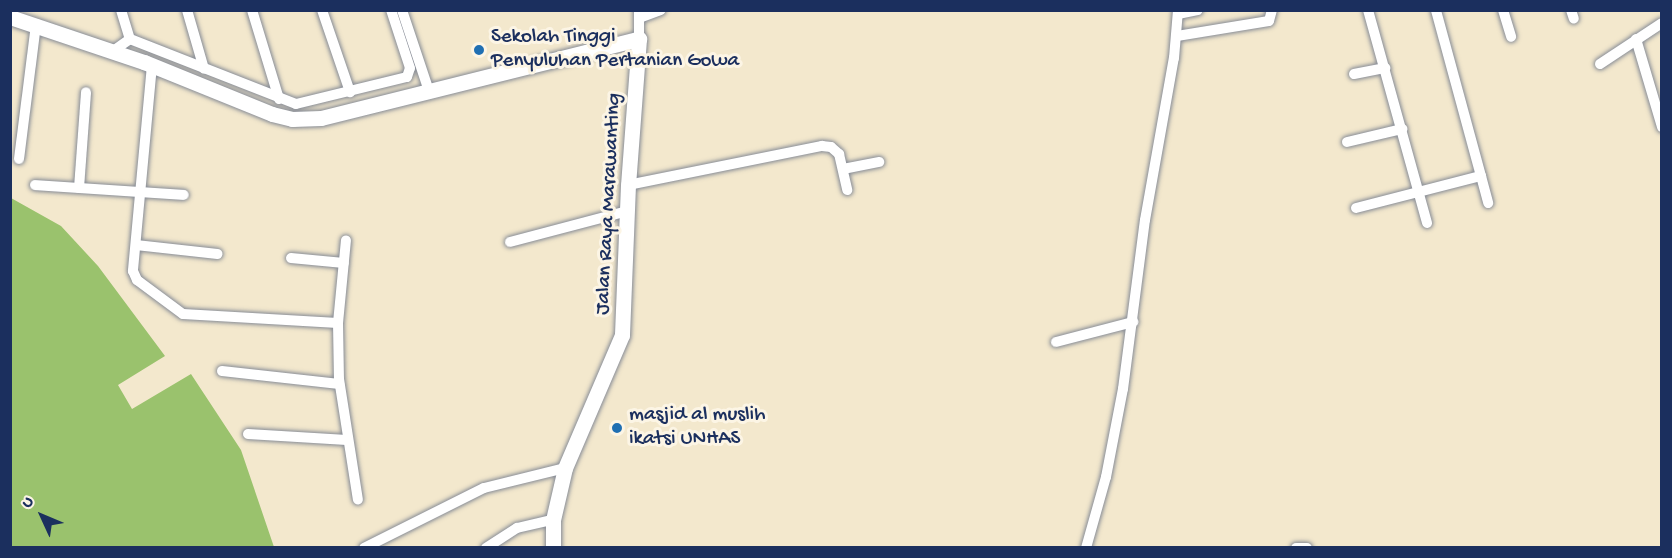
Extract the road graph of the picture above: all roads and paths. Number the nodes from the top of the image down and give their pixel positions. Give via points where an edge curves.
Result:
1 (120, 10) edge
2 (187, 10) edge
3 (252, 10) edge
4 (322, 10) edge
5 (391, 10) edge
6 (402, 10) edge
7 (661, 10) edge
8 (1198, 10) edge
9 (1272, 10) edge
10 (1368, 10) edge
11 (1436, 10) edge
12 (1503, 10) edge
13 (1178, 12) edge
14 (639, 14) edge
15 (10, 17) edge
16 (1662, 23) edge
17 (36, 24) junction
18 (1177, 36) junction
19 (1511, 37) dead end
20 (130, 39) junction
21 (639, 39) junction
22 (1636, 39) junction
23 (113, 51) junction
24 (1600, 64) dead end
25 (152, 65) junction
26 (1385, 68) junction
27 (204, 69) junction
28 (1354, 74) dead end
29 (429, 91) junction
30 (86, 92) dead end
31 (350, 92) junction
32 (279, 99) junction
33 (1662, 127) edge
34 (1402, 129) junction
35 (1347, 142) dead end
36 (19, 159) dead end
37 (879, 162) dead end
38 (843, 169) junction
39 (1481, 176) junction
40 (34, 185) dead end
41 (628, 185) junction
42 (79, 188) junction
43 (847, 190) dead end
44 (1418, 192) junction
45 (141, 193) junction
46 (184, 195) dead end
47 (1488, 203) dead end
48 (1356, 208) dead end
49 (627, 211) junction
50 (1427, 224) dead end
51 (346, 240) dead end
52 (510, 242) dead end
53 (136, 244) junction
54 (218, 254) dead end
55 (291, 258) dead end
56 (344, 263) junction
57 (1133, 322) junction
58 (338, 323) junction
59 (1056, 342) dead end
60 (222, 371) dead end
61 (339, 384) junction
62 (248, 434) dead end
63 (347, 440) junction
64 (565, 468) junction
65 (358, 500) dead end
66 (554, 520) junction
67 (364, 548) edge
68 (486, 548) edge
69 (553, 548) edge
70 (1086, 548) edge
71 (1296, 548) edge
72 (1307, 548) edge

1 - 20 street
2 - 27 street
3 - 32 street
4 - 31 street
5 - 31 street via 410,68 407,77
6 - 29 street
7 - 14 street
8 - 13 street
9 - 18 street via 1269,21
10 - 26 street
11 - 39 street
12 - 19 street
13 - 18 street
14 - 21 street
15 - 17 street
16 - 22 street
17 - 23 street
17 - 36 street
18 - 57 street via 1150,182
20 - 23 street
20 - 27 street
21 - 29 street
21 - 41 street, Jalan Raya Marawanting
22 - 24 street
22 - 33 street
23 - 25 street
25 - 29 street via 292,119 321,118
25 - 45 street
26 - 28 street
26 - 34 street
27 - 32 street
30 - 42 street
31 - 32 street via 296,104
34 - 35 street
34 - 44 street
37 - 38 street
38 - 41 street via 836,149 822,146
38 - 43 street
39 - 44 street
39 - 47 street
40 - 42 street
41 - 49 street, Jalan Raya Marawanting
42 - 45 street
44 - 48 street
44 - 50 street
45 - 46 street
45 - 53 street
49 - 52 street
49 - 64 street, Jalan Raya Marawanting via 622,334
51 - 56 street
53 - 54 street
53 - 58 street via 136,280 183,314
55 - 56 street
56 - 58 street
57 - 59 street
57 - 70 street via 1113,444
58 - 61 street
60 - 61 street
61 - 63 street
62 - 63 street
63 - 65 street
64 - 66 street, Jalan Raya Marawanting
64 - 67 street via 484,488
66 - 68 street via 517,528
66 - 69 street, Jalan Raya Marawanting
71 - 72 street

